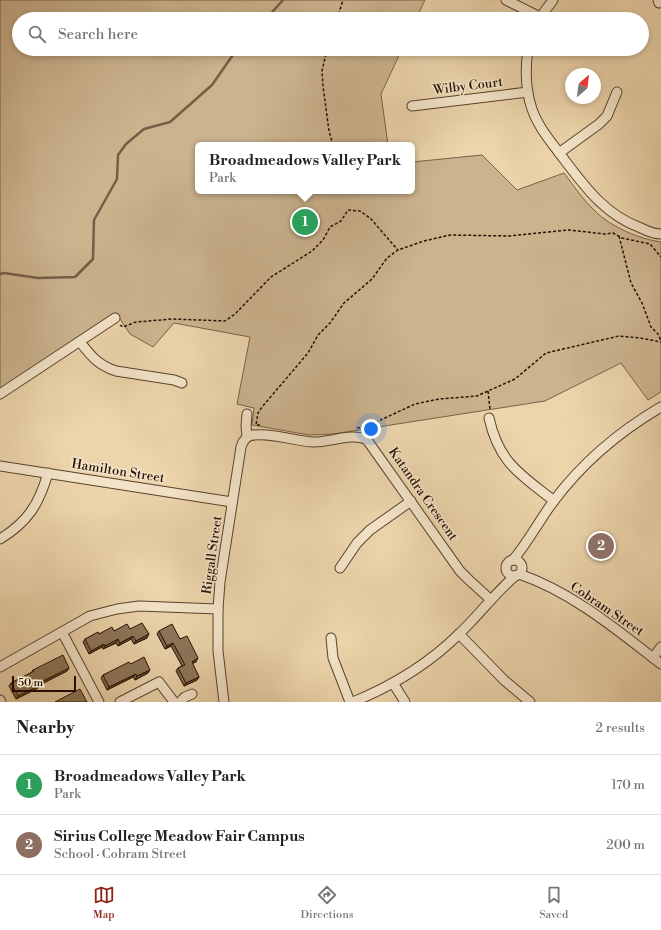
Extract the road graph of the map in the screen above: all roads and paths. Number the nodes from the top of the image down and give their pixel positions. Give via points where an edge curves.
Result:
1 (343, 0) edge
2 (506, 0) edge
3 (553, 0) edge
4 (339, 12) edge
5 (529, 12) edge
6 (544, 12) edge
7 (325, 56) edge
8 (527, 56) edge
9 (528, 92) junction
10 (618, 92) dead end
11 (412, 106) dead end
12 (332, 142) edge
13 (559, 153) junction
14 (661, 234) edge
15 (619, 236) junction
16 (398, 250) junction
17 (661, 257) edge
18 (114, 319) joint
19 (661, 341) edge
20 (80, 342) junction
21 (182, 383) dead end
22 (488, 391) junction
23 (0, 394) edge
24 (661, 407) edge
25 (490, 413) joint
26 (247, 414) dead end
27 (263, 426) dead end
28 (353, 428) dead end
29 (247, 437) junction
30 (0, 466) edge
31 (48, 473) junction
32 (412, 501) junction
33 (554, 501) junction
34 (232, 502) junction
35 (0, 539) edge
36 (340, 568) dead end
37 (518, 569) junction
38 (497, 593) junction
39 (491, 600) junction
40 (218, 609) junction
41 (62, 632) junction
42 (459, 634) junction
43 (331, 638) dead end
44 (661, 647) edge
45 (653, 658) junction
46 (661, 664) edge
47 (0, 667) edge
48 (393, 683) junction
49 (192, 694) dead end
50 (99, 702) edge
51 (120, 702) edge
52 (174, 702) edge
53 (180, 702) edge
54 (224, 702) edge
55 (352, 702) edge
56 (404, 702) edge
57 (530, 702) edge

1 - 4 path
2 - 5 street
3 - 6 street
7 - 12 path via 322,86
8 - 9 street
9 - 11 street, Wilby Court
9 - 13 street via 538,122
10 - 13 street via 607,116
13 - 14 street via 593,196 614,215 635,226
15 - 16 path via 613,233 569,230 509,236 450,235
15 - 17 path via 650,244
15 - 19 path via 632,282 650,327
16 - 18 path via 370,218 360,211 348,210 341,221 330,227 323,240 312,251 271,277 225,321 172,319 136,322 123,327
16 - 27 path via 387,258 372,279 344,303 318,335 308,352 262,407 256,424
18 - 20 street
19 - 22 path via 619,336 546,353 515,379
20 - 21 street via 94,359 108,368
20 - 23 street
22 - 25 path
22 - 28 path via 477,396 415,404 371,426
24 - 33 street via 602,449
25 - 33 street via 494,437 511,465
26 - 29 street, Riggall Street
29 - 32 street, Katandra Crescent via 261,434 313,442 358,437 368,440
29 - 34 street, Riggall Street via 241,447
30 - 31 street, Hamilton Street
31 - 34 street, Hamilton Street
31 - 35 street via 34,508 19,526
32 - 36 street via 370,530 357,543
32 - 39 street, Katandra Crescent via 460,571
33 - 37 street via 529,539
34 - 40 street, Riggall Street
37 - 38 street
37 - 38 street, Cobram Street via 510,574 507,570
37 - 45 street, Cobram Street via 582,606
38 - 39 street
39 - 42 street
40 - 41 street via 126,607 98,613
40 - 54 street, Riggall Street via 218,658
41 - 47 street
41 - 50 street
42 - 48 street via 424,663
42 - 57 street via 504,680
43 - 55 street via 334,658
44 - 45 street
45 - 46 street, Cobram Street
48 - 55 street
48 - 56 street
49 - 53 street
51 - 52 street via 159,682

